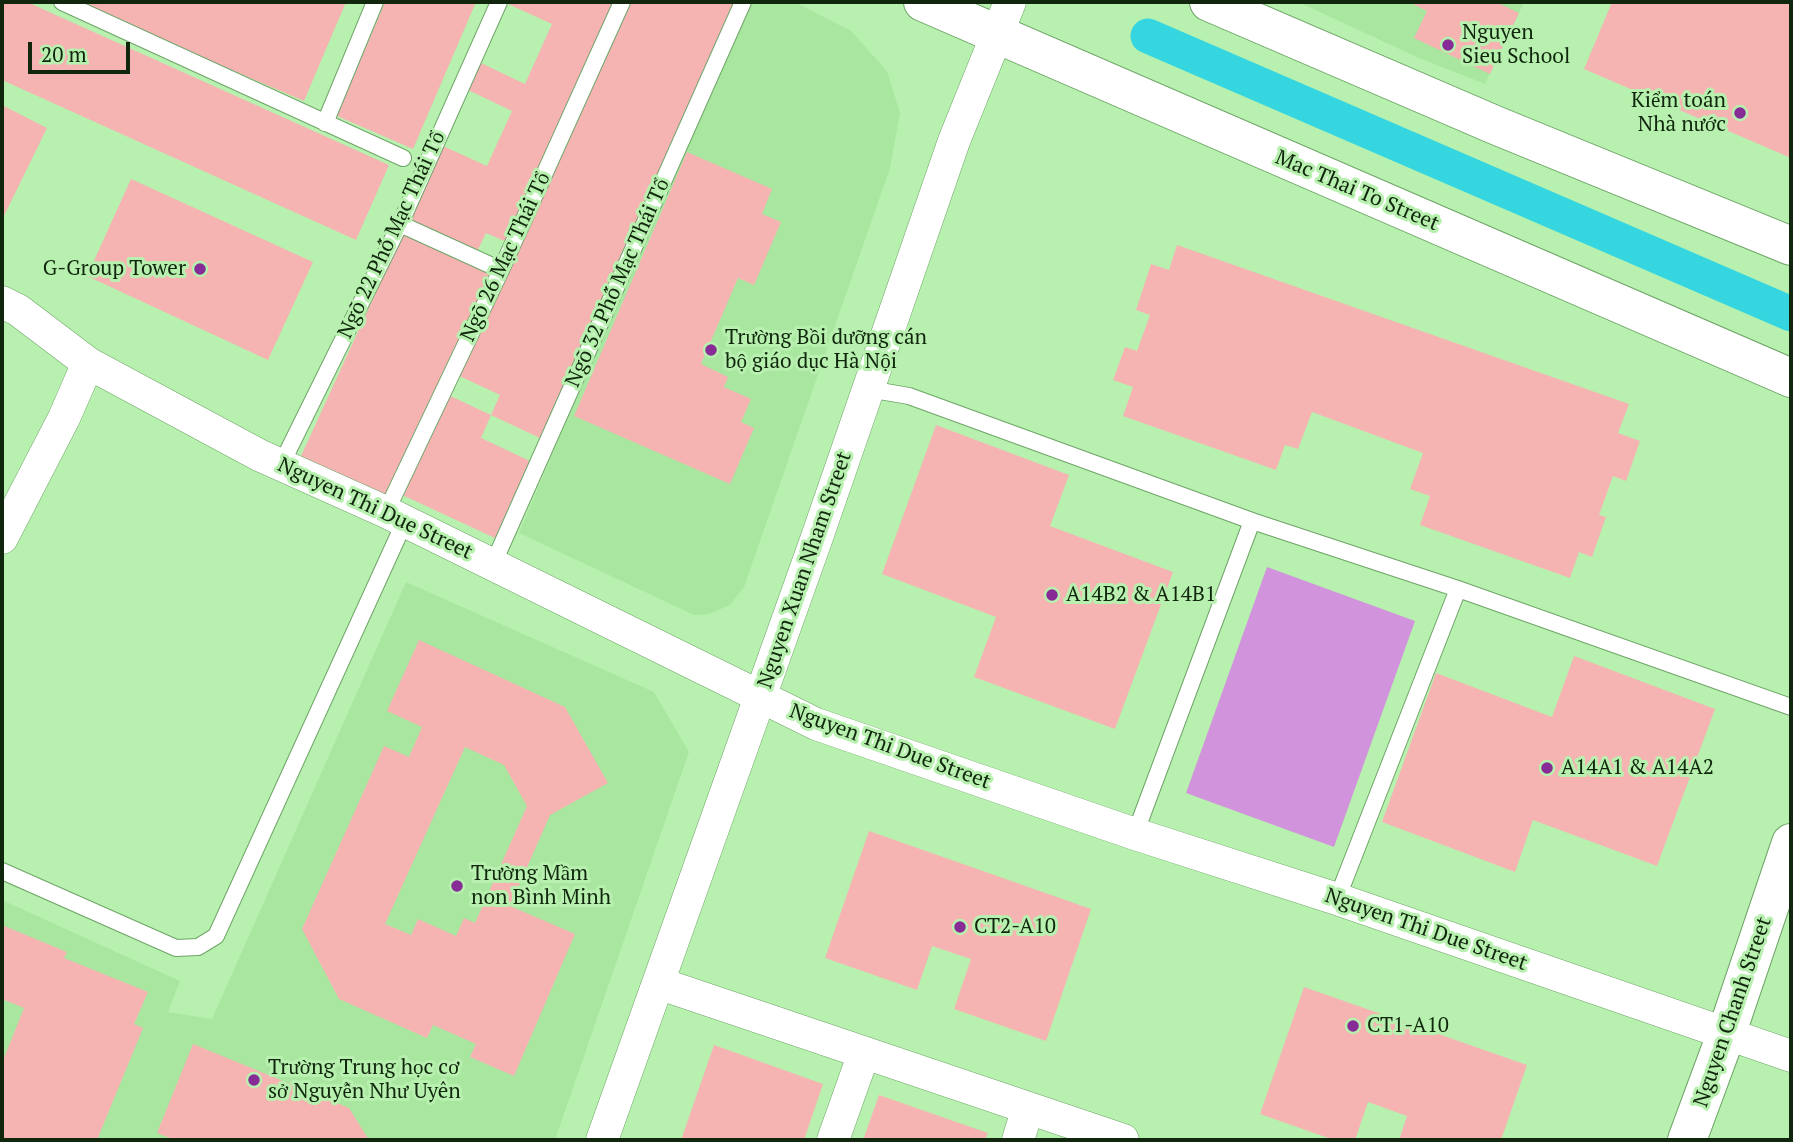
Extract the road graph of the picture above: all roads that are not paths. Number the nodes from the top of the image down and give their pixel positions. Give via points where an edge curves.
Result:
1 (62, 2) edge
2 (375, 2) edge
3 (499, 2) edge
4 (622, 2) edge
5 (743, 2) edge
6 (923, 2) edge
7 (1209, 2) edge
8 (1004, 18) edge
9 (325, 123) junction
10 (403, 158) dead end
11 (400, 224) junction
12 (1791, 246) edge
13 (501, 270) junction
14 (2, 302) edge
15 (88, 363) junction
16 (1791, 378) edge
17 (868, 389) junction
18 (280, 467) junction
19 (395, 516) junction
20 (1252, 521) junction
21 (2, 538) edge
22 (491, 562) junction
23 (1458, 589) junction
24 (760, 696) junction
25 (1791, 707) edge
26 (1135, 834) junction
27 (1791, 843) edge
28 (2, 871) edge
29 (1337, 899) junction
30 (658, 983) junction
31 (1727, 1032) junction
32 (864, 1053) junction
33 (1791, 1056) edge
34 (1028, 1108) junction
35 (602, 1140) edge
36 (833, 1140) edge
37 (1017, 1140) edge
38 (1123, 1140) edge
39 (1687, 1140) edge

1 - 9 lane
2 - 9 lane
3 - 11 lane, Ngõ 22 Phố Mạc Thái Tổ
4 - 13 lane, Ngõ 26 Mạc Thái Tổ
5 - 22 lane, Ngõ 32 Phố Mạc Thái Tổ
6 - 8 street, Mac Thai To Street
7 - 12 street
8 - 16 street, Mac Thai To Street
8 - 17 street, Nguyen Xuan Nham Street via 954,141
9 - 10 lane
11 - 13 lane
11 - 18 lane, Ngõ 22 Phố Mạc Thái Tổ
13 - 19 lane, Ngõ 26 Mạc Thái Tổ
14 - 15 street, Nguyen Thi Due Street
15 - 18 street, Nguyen Thi Due Street
15 - 21 street
17 - 20 lane via 909,396
17 - 24 street, Nguyen Xuan Nham Street
18 - 19 street, Nguyen Thi Due Street
19 - 22 street, Nguyen Thi Due Street
19 - 28 lane, Ngõ 26 Mạc Thái Tổ via 216,936 198,947 176,948
20 - 23 lane
20 - 26 lane
22 - 24 street, Nguyen Thi Due Street
23 - 25 lane
23 - 29 lane
24 - 26 street, Nguyen Thi Due Street via 816,724
24 - 30 street, Nguyen Xuan Nham Street
26 - 29 street, Nguyen Thi Due Street
27 - 31 street, Nguyen Chanh Street
29 - 31 street, Nguyen Thi Due Street
30 - 32 street
30 - 35 street, Nguyen Xuan Nham Street
31 - 33 street, Nguyen Thi Due Street
31 - 39 street, Nguyen Chanh Street
32 - 34 street
32 - 36 street
34 - 37 street
34 - 38 street

